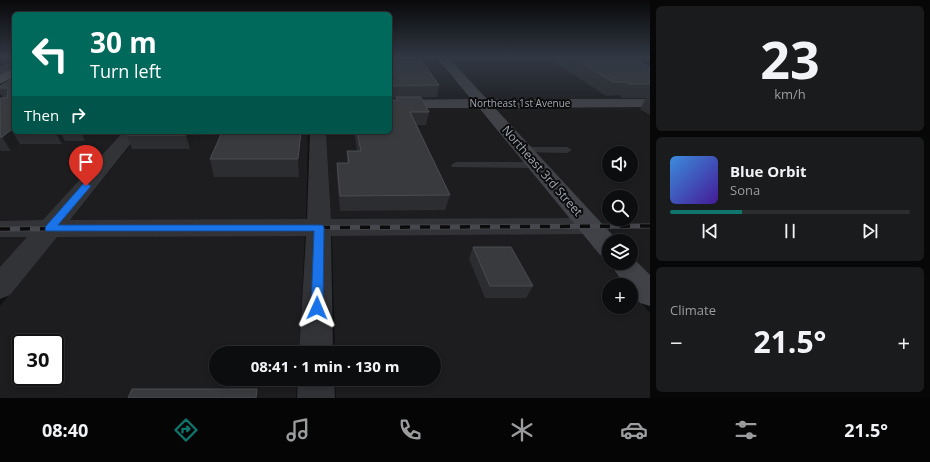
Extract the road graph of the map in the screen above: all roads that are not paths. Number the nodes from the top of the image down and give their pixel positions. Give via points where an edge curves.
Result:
1 (460, 77) edge
2 (12, 87) edge
3 (0, 94) edge
4 (483, 103) junction
5 (650, 103) edge
6 (392, 104) edge
7 (130, 134) edge
8 (318, 134) edge
9 (567, 150) dead end
10 (530, 158) junction
11 (456, 166) dead end
12 (590, 226) junction
13 (319, 227) junction
14 (0, 229) edge
15 (50, 229) junction
16 (602, 240) edge
17 (628, 270) edge
18 (0, 287) edge
19 (650, 294) edge
20 (316, 346) edge
21 (316, 386) edge
22 (316, 398) edge

1 - 4 street, Northeast 3rd Street
2 - 3 main road
4 - 5 street, Northeast 1st Avenue
4 - 6 street, Northeast 1st Avenue
4 - 10 street, Northeast 3rd Street
7 - 15 street
8 - 13 street
9 - 10 lane
10 - 11 lane
10 - 12 street, Northeast 3rd Street
12 - 13 street
12 - 16 street, Northeast 3rd Street
13 - 15 street
13 - 20 street
14 - 15 street
15 - 18 street
17 - 19 street
21 - 22 street

